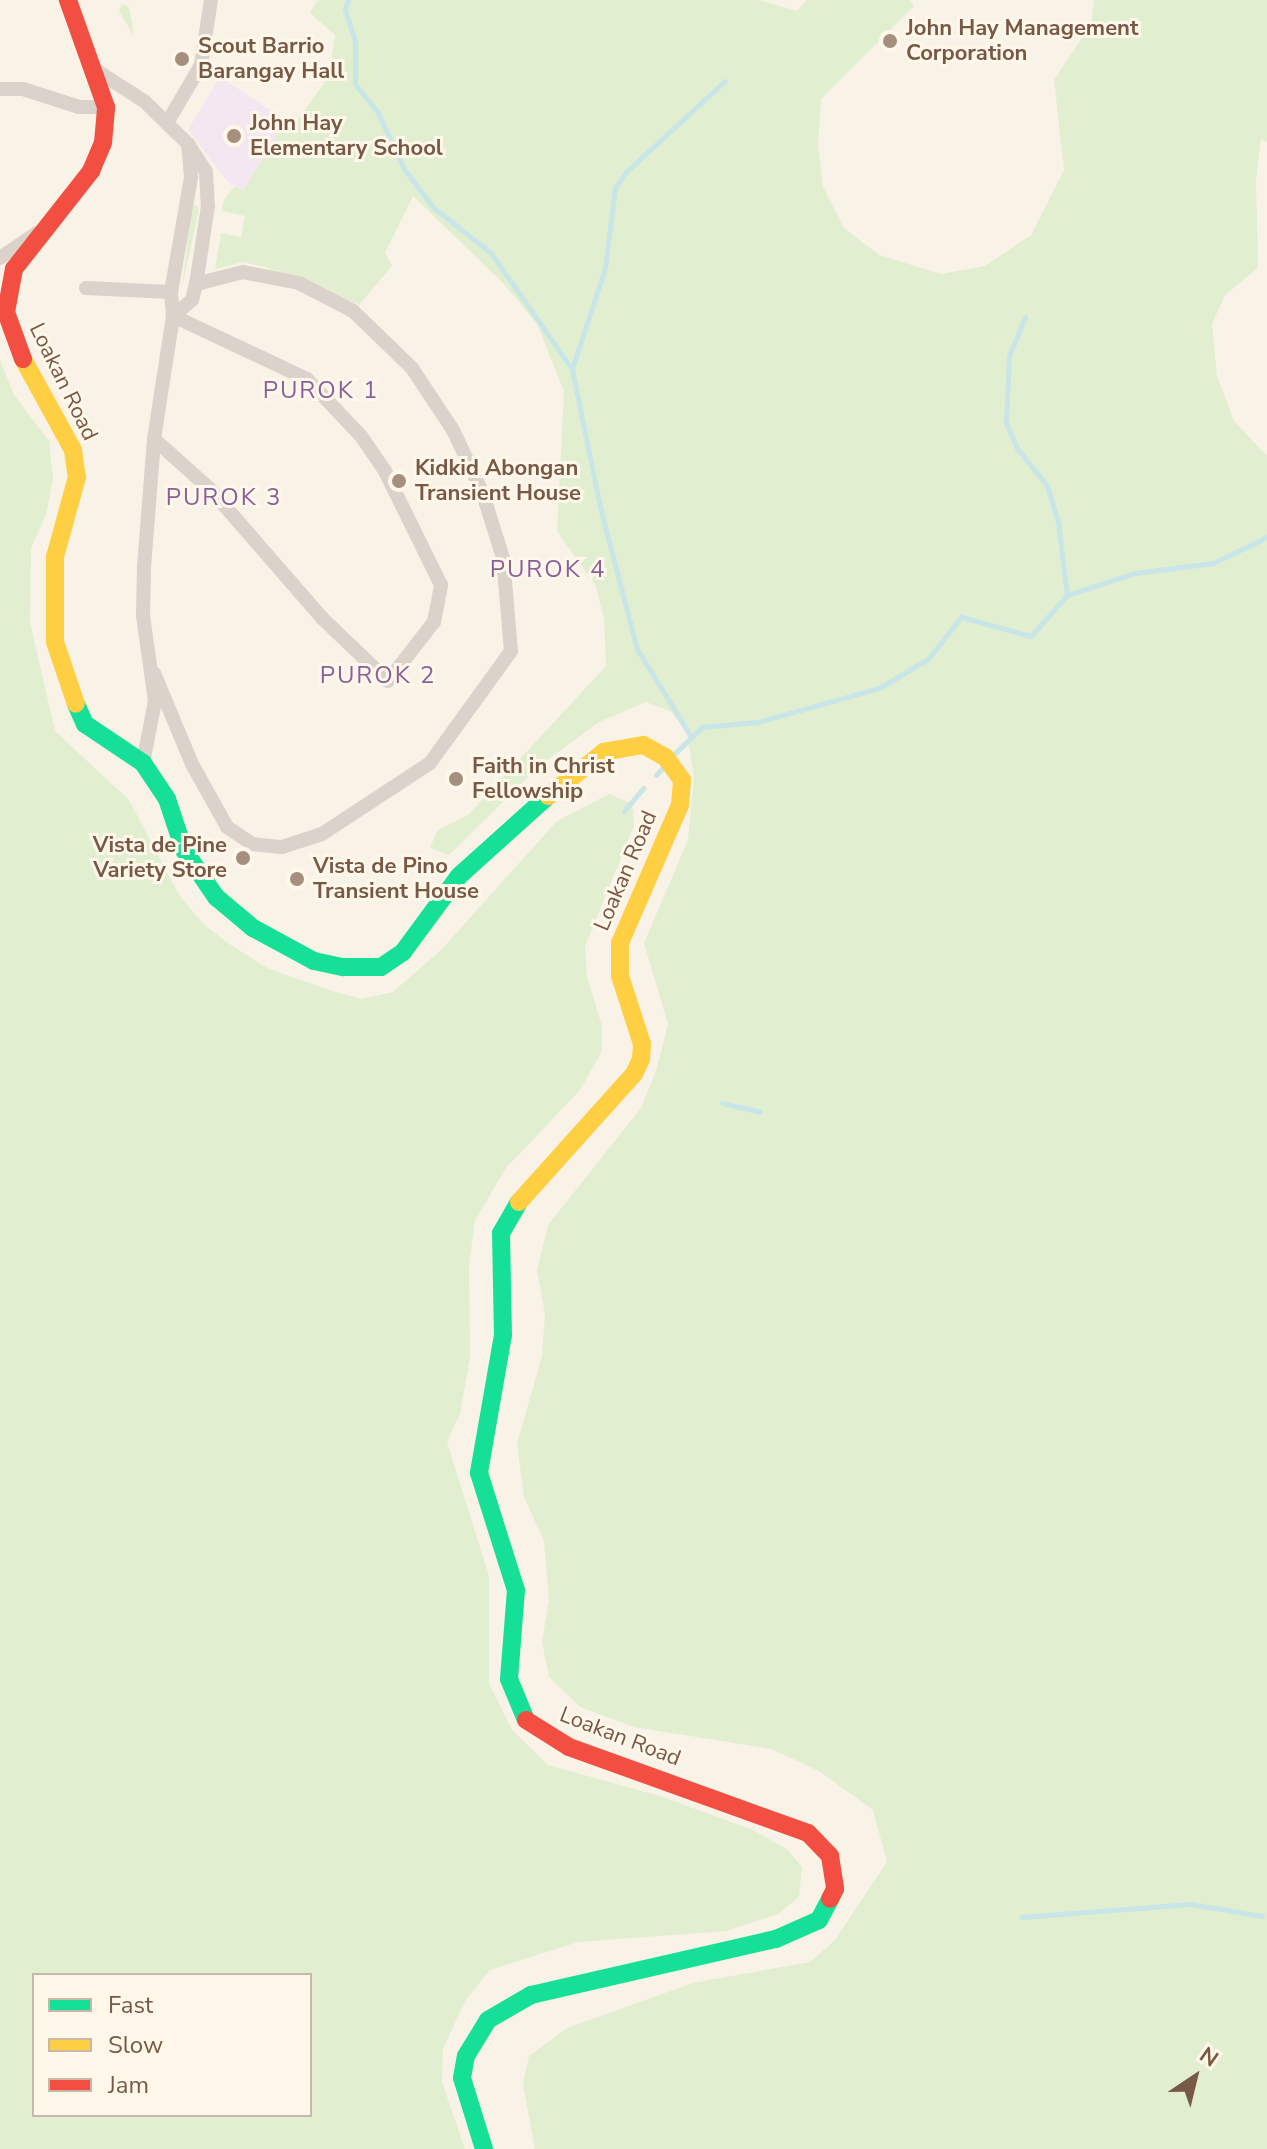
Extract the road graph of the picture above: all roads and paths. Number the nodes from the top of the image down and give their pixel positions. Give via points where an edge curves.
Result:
1 (68, 0) edge
2 (211, 0) edge
3 (97, 71) junction
4 (0, 89) edge
5 (106, 107) junction
6 (167, 123) junction
7 (188, 144) junction
8 (41, 231) junction
9 (0, 258) edge
10 (196, 284) junction
11 (86, 288) dead end
12 (171, 292) junction
13 (173, 316) junction
14 (154, 439) junction
15 (154, 673) junction
16 (143, 763) junction
17 (484, 2149) edge

1 - 3 main road, Loakan Road
2 - 6 street via 201,65
3 - 5 main road, Loakan Road
3 - 6 street
4 - 5 street
5 - 8 main road, Loakan Road via 95,163
6 - 7 street
7 - 10 street via 200,159 209,188
7 - 12 street via 191,177
8 - 9 street
8 - 16 main road, Loakan Road via 14,269 6,312 26,368 73,450 77,477 55,557 55,642 69,693 85,724
10 - 13 street via 192,300
10 - 15 street via 243,272 299,283 353,311 412,368 453,430 483,494 503,558 511,651 430,763 322,834 282,847 252,844 227,827 192,764
11 - 12 street
12 - 13 street
13 - 14 street
13 - 14 street via 307,379 361,436 385,471 441,585 434,622 388,681 322,618 210,489
14 - 15 street via 143,616
15 - 16 street
16 - 17 main road, Loakan Road via 167,799 184,850 216,897 253,928 314,961 364,968 381,967 403,952 459,876 579,768 630,745 643,745 669,762 682,780 680,805 627,922 618,961 642,1044 641,1059 634,1074 525,1192 504,1225 499,1253 503,1335 479,1473 516,1590 509,1679 527,1722 569,1747 808,1833 830,1856 835,1889 819,1920 776,1939 531,1995 488,2020 466,2056 462,2078

